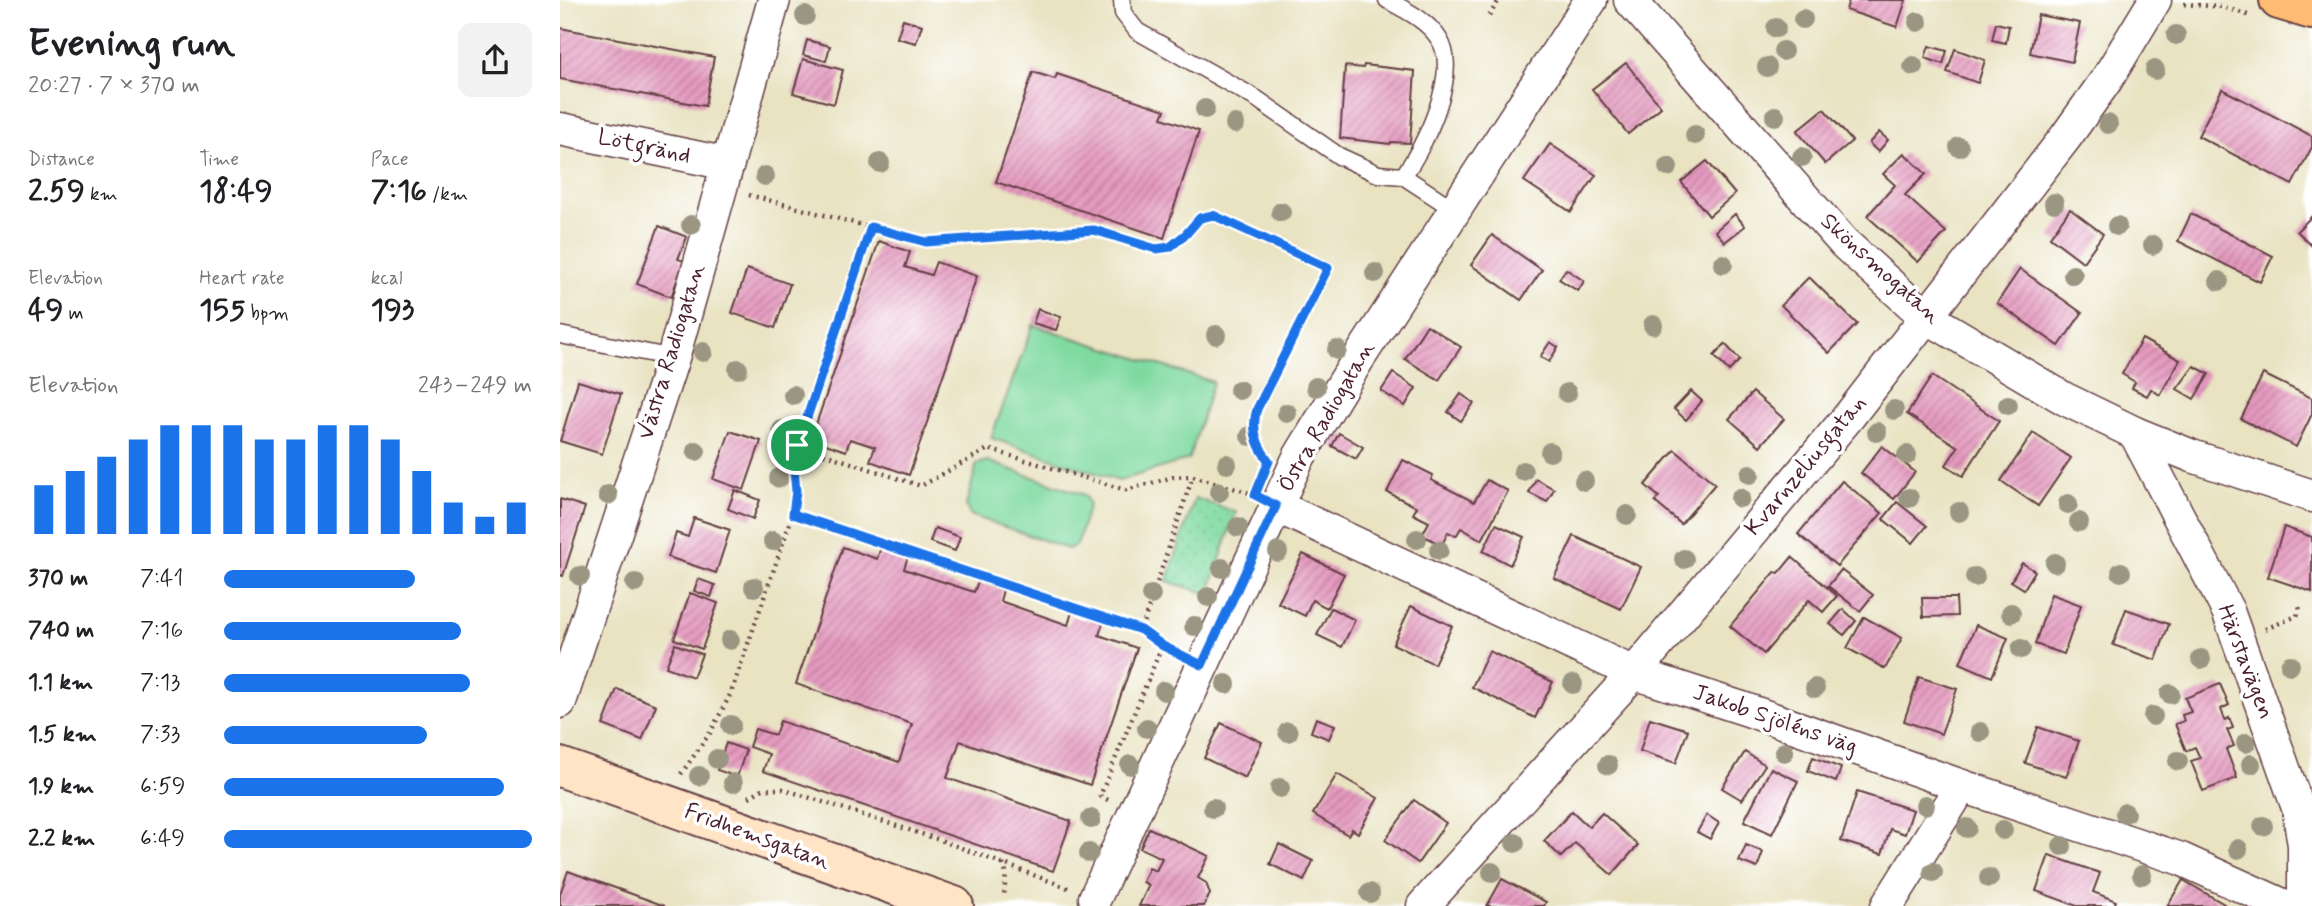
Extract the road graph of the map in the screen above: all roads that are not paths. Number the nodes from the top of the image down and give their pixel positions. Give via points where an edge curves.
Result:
1 (774, 0) edge
2 (1122, 0) edge
3 (1387, 0) edge
4 (1591, 0) edge
5 (1630, 0) edge
6 (2155, 1) edge
7 (2270, 9) edge
8 (2312, 10) edge
9 (560, 129) edge
10 (724, 176) junction
11 (1403, 176) junction
12 (1455, 210) junction
13 (1925, 316) junction
14 (560, 335) edge
15 (673, 358) junction
16 (2135, 433) junction
17 (2312, 496) edge
18 (1276, 506) junction
19 (1634, 673) junction
20 (560, 702) edge
21 (560, 767) edge
22 (1962, 786) junction
23 (1094, 898) road end
24 (954, 906) edge
25 (1423, 906) edge
26 (1887, 906) edge
27 (2285, 906) edge
28 (2304, 906) edge

1 - 10 street, Västra Radiogatan
2 - 11 lane via 1123,13 1137,31 1257,99 1339,156 1378,174
3 - 11 lane via 1428,26 1441,41 1446,65 1437,113
4 - 12 street, Östra Radiogatan
5 - 13 street, Skönsmogatan via 1844,243
6 - 13 street, Kvarnzeliusgatan via 2065,138
7 - 8 highway
9 - 10 street, Lötgränd
10 - 15 street, Västra Radiogatan
11 - 12 lane
12 - 18 street, Östra Radiogatan via 1357,361 1299,457
13 - 16 street, Skönsmogatan via 2065,399
13 - 19 street, Kvarnzeliusgatan via 1850,415
14 - 15 lane
15 - 20 street, Västra Radiogatan
16 - 17 street, Skönsmogatan
16 - 28 street, Härstavägen via 2239,640 2298,808 2304,845
18 - 19 street, Jakob Sjöléns väg
18 - 23 street, Östra Radiogatan
19 - 22 street, Jakob Sjöléns väg
19 - 25 street, Kvarnzeliusgatan
21 - 24 street, Fridhemsgatan
22 - 26 street
22 - 27 street, Jakob Sjöléns väg via 2181,859

